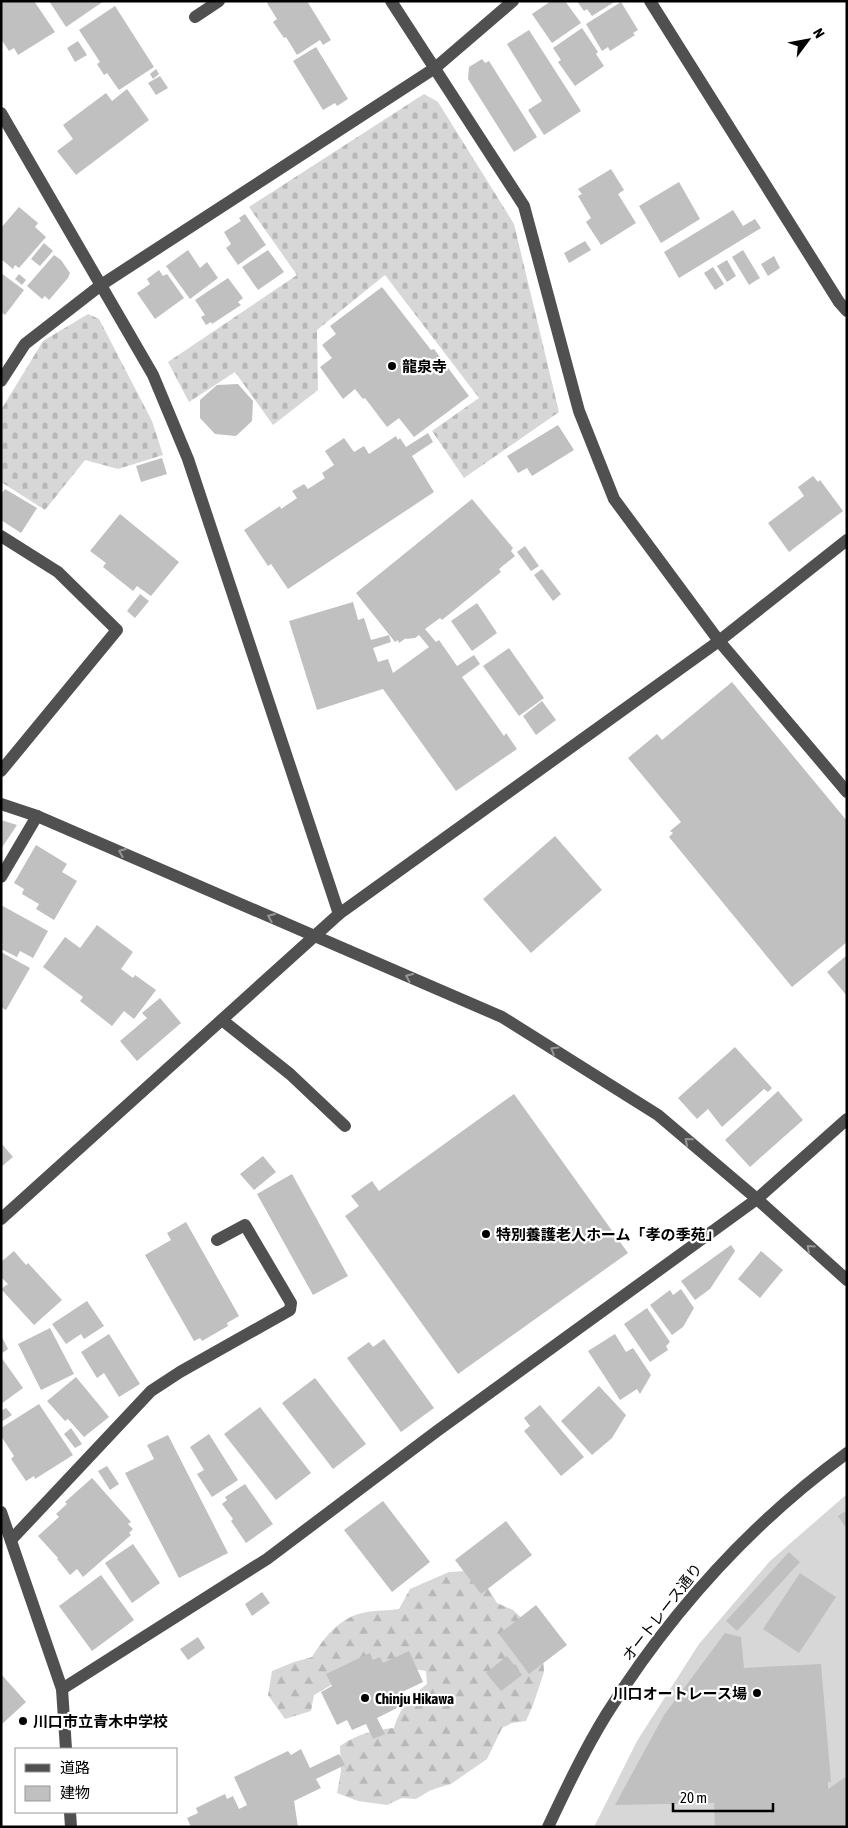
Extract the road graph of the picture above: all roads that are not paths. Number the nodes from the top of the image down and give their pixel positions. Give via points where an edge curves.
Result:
1 (219, 1) edge
2 (391, 1) edge
3 (513, 1) edge
4 (650, 1) edge
5 (195, 17) dead end
6 (435, 68) junction
7 (1, 113) edge
8 (101, 285) junction
9 (847, 311) edge
10 (1, 381) edge
11 (1, 536) edge
12 (847, 540) edge
13 (719, 641) junction
14 (1, 771) edge
15 (847, 792) edge
16 (1, 804) edge
17 (37, 816) junction
18 (1, 877) edge
19 (339, 914) junction
20 (316, 936) junction
21 (222, 1020) junction
22 (847, 1120) edge
23 (345, 1126) dead end
24 (757, 1199) junction
25 (1, 1219) edge
26 (217, 1240) dead end
27 (847, 1280) edge
28 (847, 1453) edge
29 (1, 1512) edge
30 (11, 1540) junction
31 (62, 1689) junction
32 (66, 1748) edge
33 (70, 1813) edge
34 (71, 1827) edge
35 (548, 1827) edge

1 - 5 street
2 - 6 street
3 - 6 street
4 - 9 street
6 - 8 street
6 - 13 street via 524,206 579,411 614,500
7 - 8 street
8 - 10 street via 25,344
8 - 19 street via 153,375 188,459
11 - 14 street via 58,572 117,630
12 - 13 street
13 - 15 street
13 - 19 street
16 - 17 street
17 - 18 street
20 -> 17 street
19 - 20 street
20 - 21 street
24 -> 20 street via 658,1115 502,1017
21 - 23 street via 290,1074
21 - 25 street
22 - 24 street
27 -> 24 street
24 - 31 street via 267,1558
26 - 30 street via 245,1225 291,1303 290,1310 152,1391
28 - 35 street, オートレース通り via 782,1504 723,1562 680,1611 606,1716 577,1766
29 - 30 street
30 - 31 street
31 - 32 street
33 - 34 street

